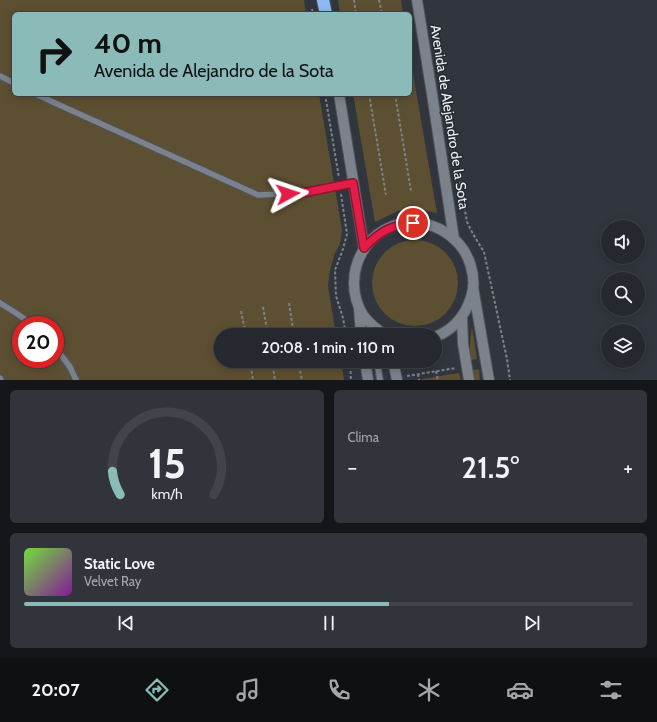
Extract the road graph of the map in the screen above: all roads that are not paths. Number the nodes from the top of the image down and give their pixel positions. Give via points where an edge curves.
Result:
1 (324, 0) edge
2 (416, 0) edge
3 (326, 12) edge
4 (0, 76) edge
5 (12, 82) edge
6 (40, 96) edge
7 (338, 96) edge
8 (353, 183) junction
9 (454, 239) junction
10 (364, 248) junction
11 (473, 288) junction
12 (0, 303) edge
13 (359, 308) junction
14 (20, 316) edge
15 (462, 317) junction
16 (369, 322) junction
17 (360, 328) edge
18 (370, 328) edge
19 (375, 328) edge
20 (442, 334) edge
21 (64, 359) edge
22 (366, 368) edge
23 (378, 368) edge
24 (395, 368) edge
25 (399, 379) edge
26 (76, 380) edge
27 (368, 380) edge
28 (380, 380) edge
29 (468, 380) edge
30 (489, 380) edge

1 - 3 highway
2 - 9 main road, Avenida de Alejandro de la Sota
4 - 5 lane
6 - 8 lane via 258,195 302,193
7 - 8 main road
8 - 10 main road
9 - 10 main road via 435,227 402,224 381,232
9 - 11 main road via 471,266
10 - 13 main road via 354,277
11 - 15 main road via 470,303
11 - 30 main road
12 - 14 lane
13 - 16 main road
13 - 17 main road
15 - 20 main road
15 - 29 main road
16 - 18 lane
16 - 19 main road
21 - 26 lane
22 - 27 main road
23 - 28 lane
24 - 25 main road

